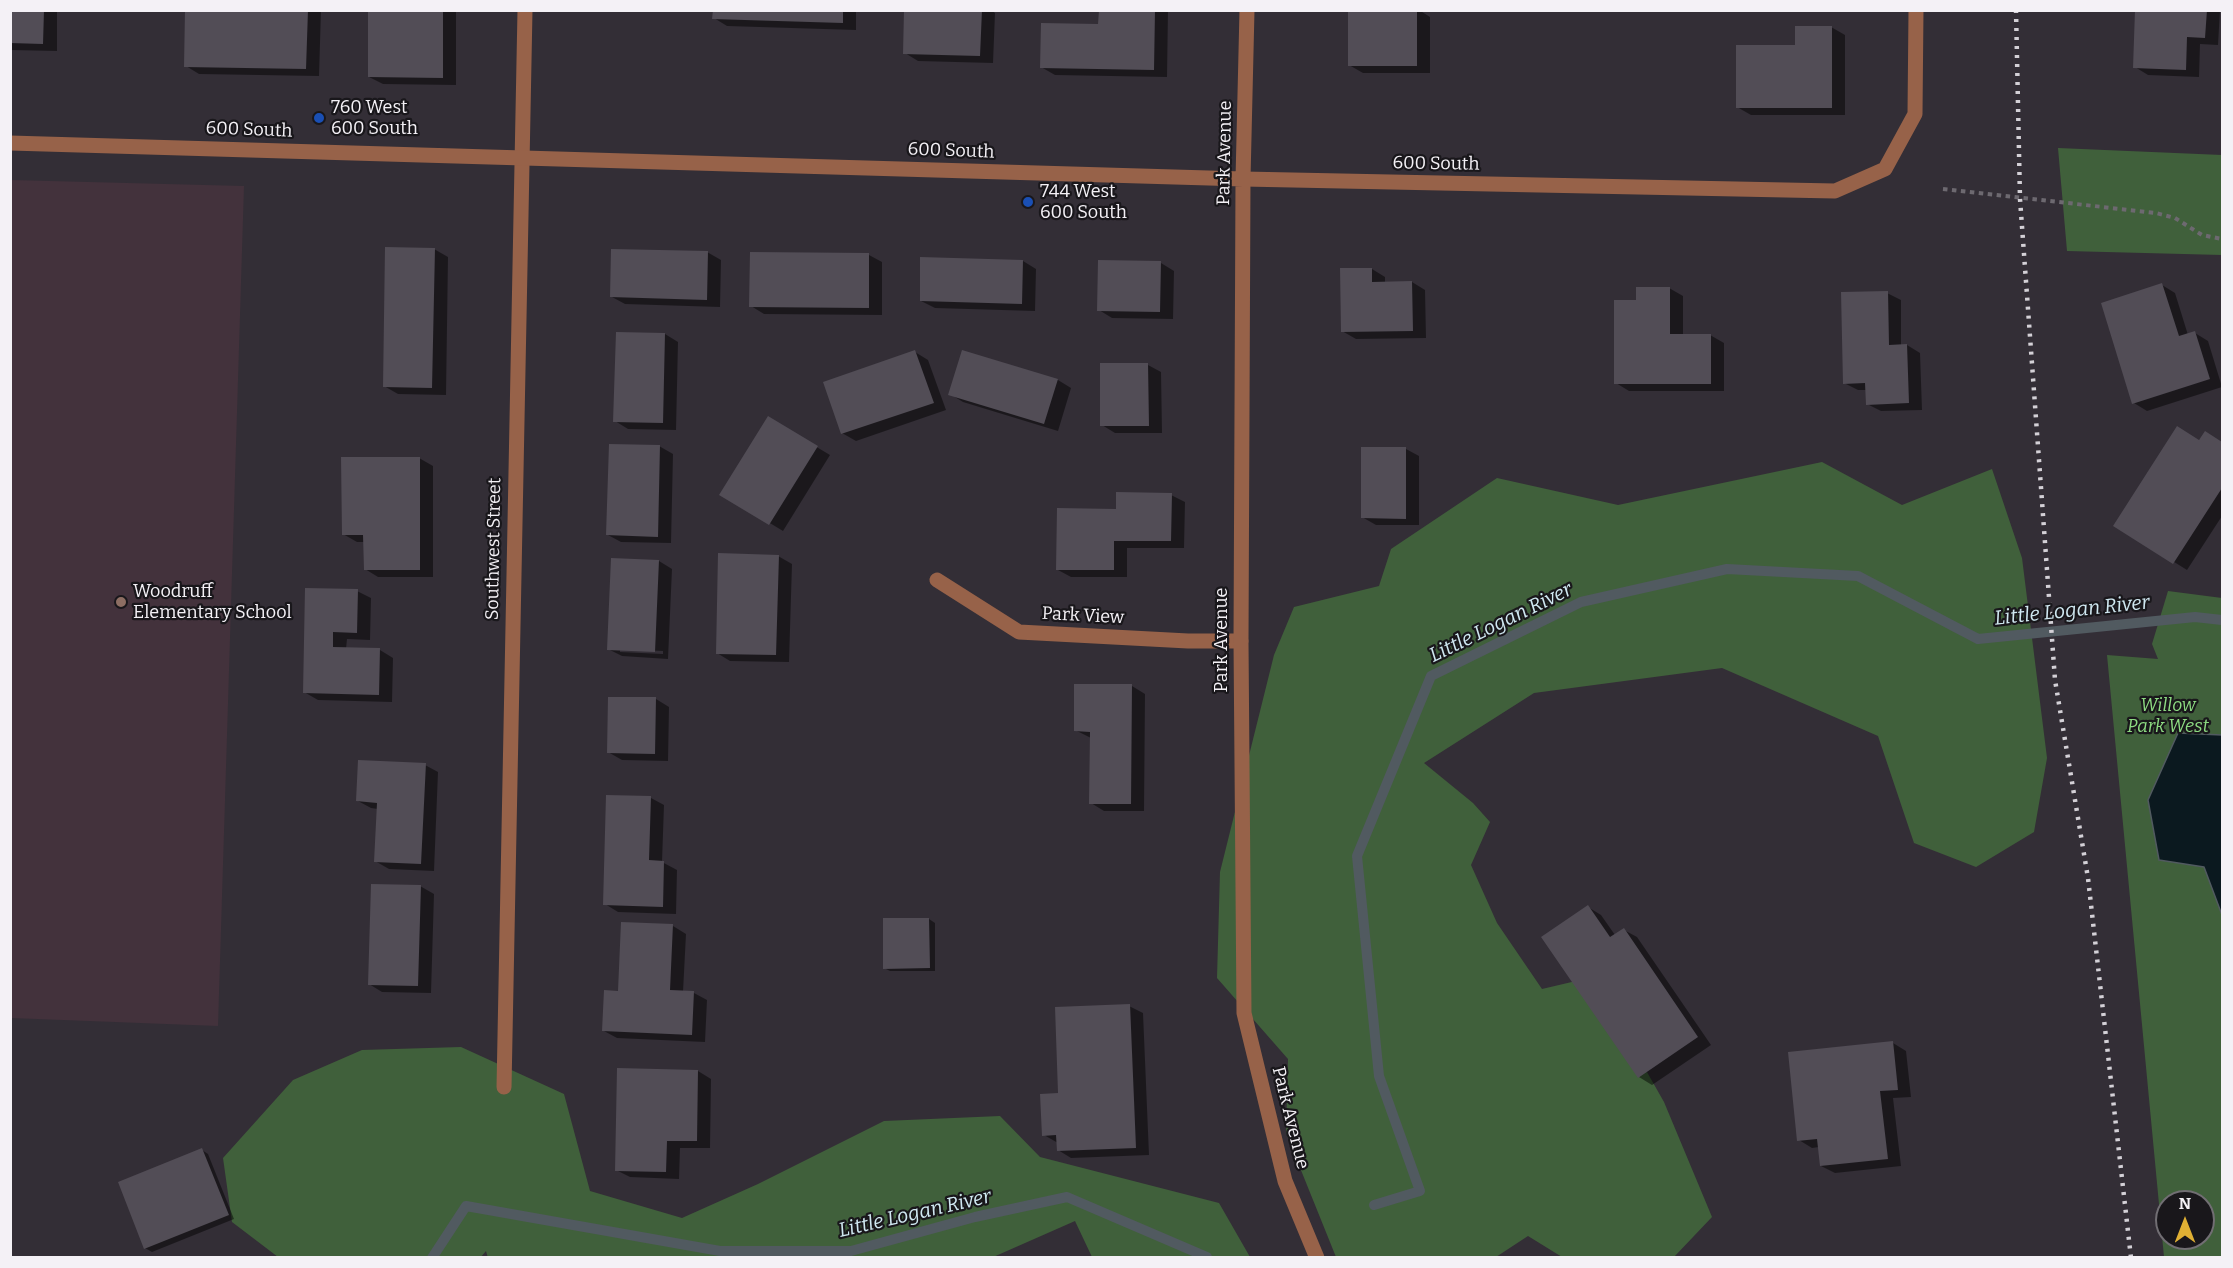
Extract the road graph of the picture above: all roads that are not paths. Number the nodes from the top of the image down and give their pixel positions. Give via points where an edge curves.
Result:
1 (525, 10) edge
2 (1247, 10) edge
3 (1916, 10) edge
4 (10, 143) edge
5 (520, 157) junction
6 (1243, 179) junction
7 (937, 580) dead end
8 (1241, 641) junction
9 (504, 1087) dead end
10 (1317, 1257) edge

1 - 5 street, Southwest Street
2 - 6 street, Park Avenue
3 - 6 street, 600 South via 1915,114 1885,169 1834,192
4 - 5 street, 600 South
5 - 6 street, 600 South
5 - 9 street, Southwest Street
6 - 8 street, Park Avenue
7 - 8 street, Park View via 1019,632
8 - 10 street, Park Avenue via 1244,1013 1285,1181

